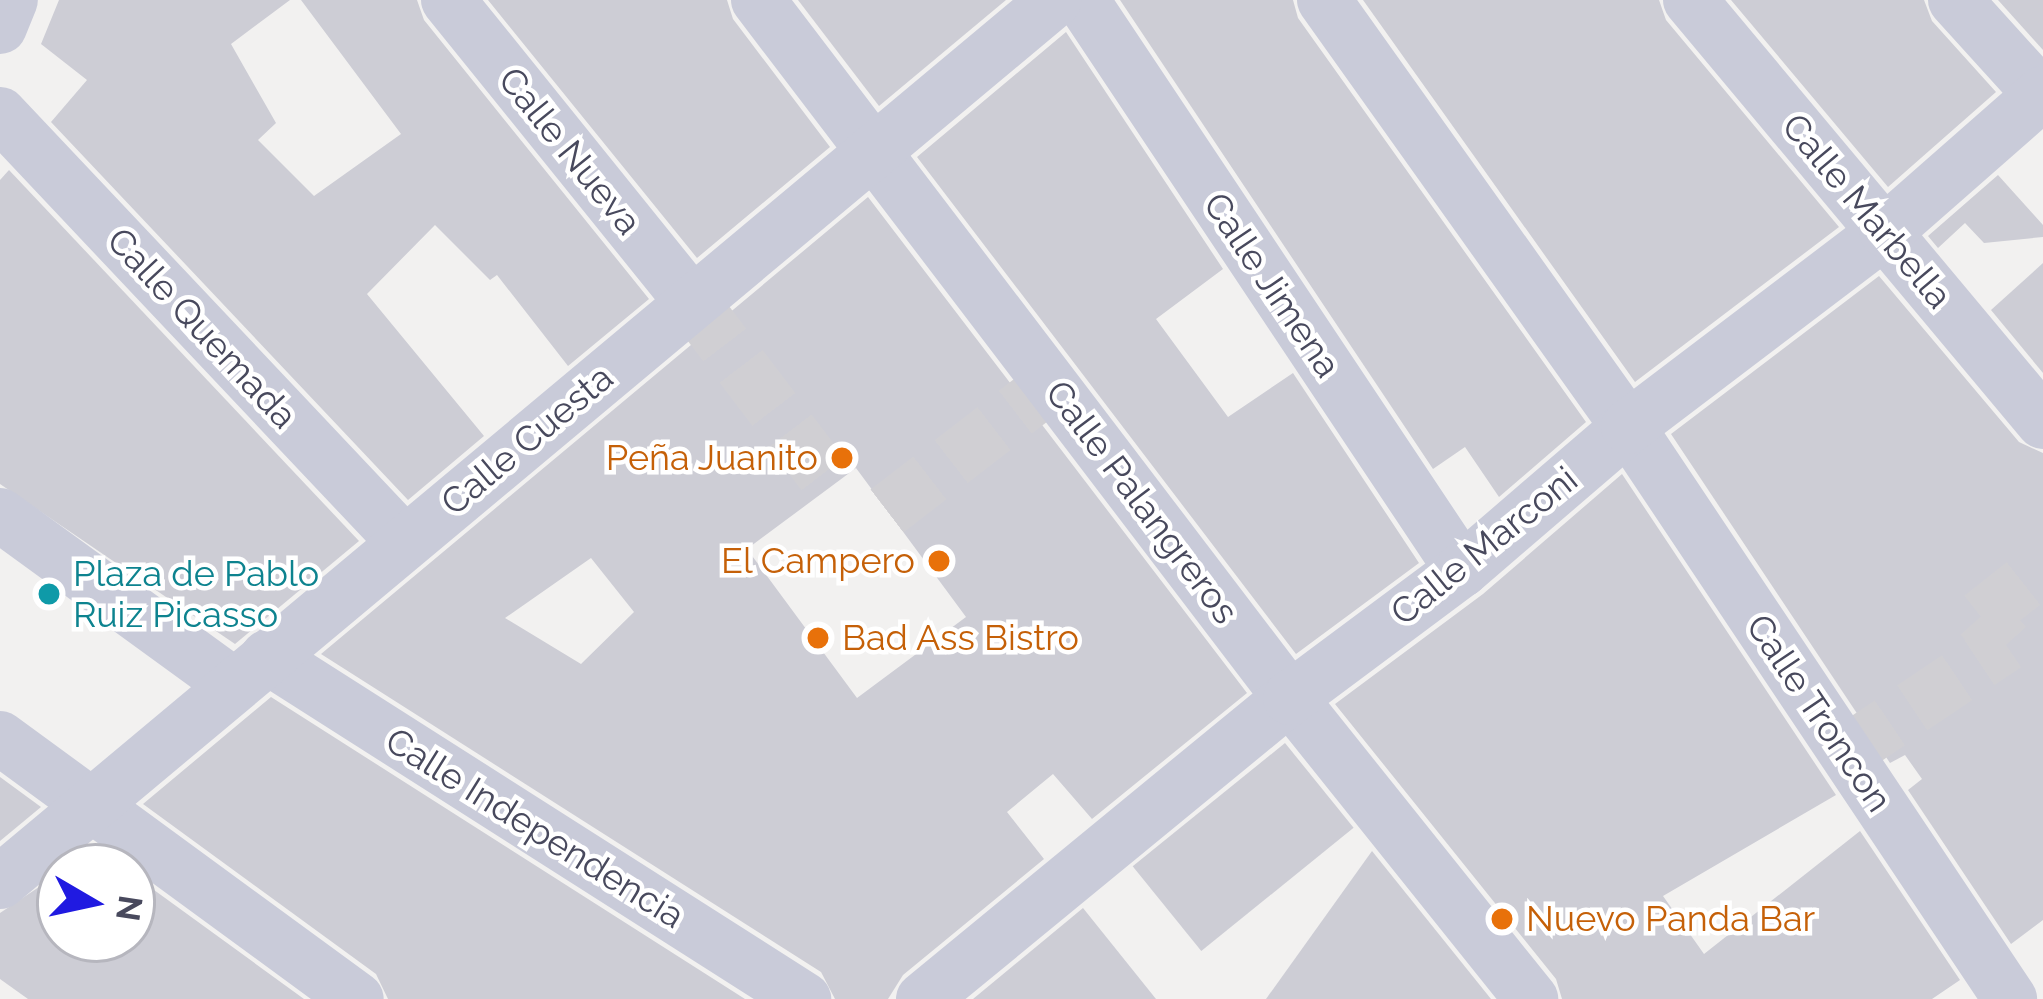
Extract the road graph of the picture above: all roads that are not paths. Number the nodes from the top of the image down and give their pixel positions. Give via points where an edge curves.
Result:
1 (11, 0) edge
2 (448, 0) edge
3 (758, 0) edge
4 (1055, 0) edge
5 (1082, 0) edge
6 (1324, 0) edge
7 (1690, 0) edge
8 (1954, 0) edge
9 (0, 28) edge
10 (2042, 94) edge
11 (0, 114) edge
12 (877, 148) junction
13 (1886, 231) junction
14 (692, 302) junction
15 (2043, 422) edge
16 (1628, 427) junction
17 (0, 515) edge
18 (404, 542) junction
19 (1462, 570) junction
20 (250, 671) junction
21 (1290, 698) junction
22 (170, 699) dead end
23 (0, 737) edge
24 (78, 794) junction
25 (0, 882) edge
26 (357, 999) edge
27 (804, 999) edge
28 (923, 999) edge
29 (1531, 999) edge
30 (2010, 999) edge

1 - 9 street
2 - 14 street, Calle Nueva
3 - 12 street, Calle Palangreros
4 - 12 street, Calle Cuesta
5 - 19 street, Calle Jimena
6 - 16 street, Calle Troncon
7 - 13 street, Calle Marbella
8 - 10 street
10 - 13 street, Calle Marconi
11 - 18 street, Calle Quemada
12 - 14 street, Calle Cuesta
12 - 21 street, Calle Palangreros
13 - 15 street, Calle Marbella
13 - 16 street, Calle Marconi
14 - 18 street, Calle Cuesta
16 - 19 street, Calle Marconi
16 - 30 street, Calle Troncon
17 - 20 street, Calle Independencia
18 - 20 street, Calle Cuesta
19 - 21 street, Calle Marconi
20 - 24 street, Calle Cuesta
20 - 27 street, Calle Independencia
21 - 28 street, Calle Marconi
21 - 29 street, Calle Palangreros
22 - 24 street
23 - 24 street
24 - 25 street, Calle Cuesta
24 - 26 street

